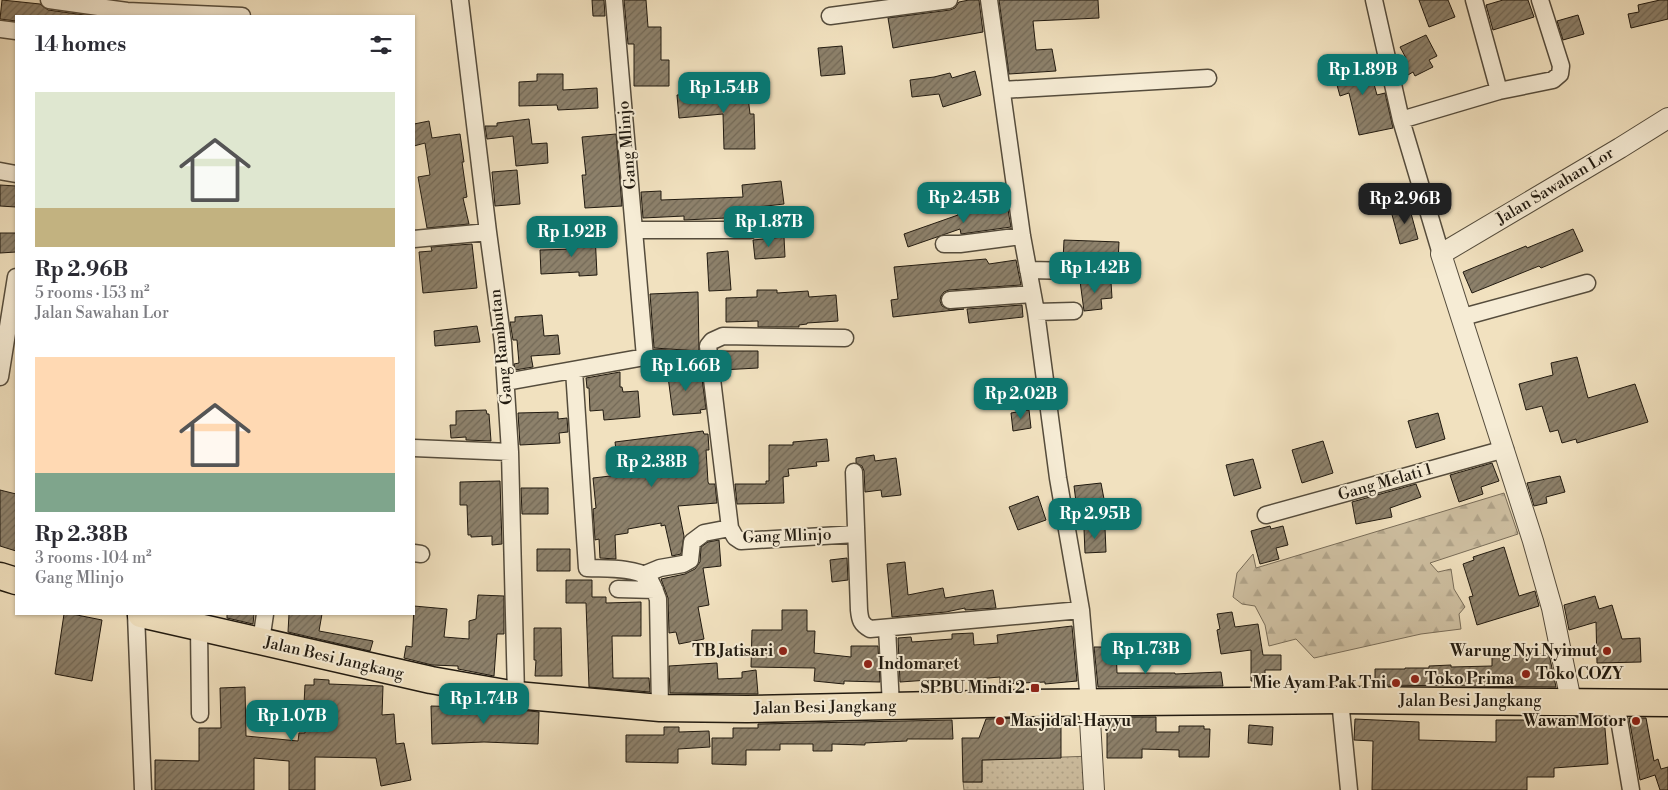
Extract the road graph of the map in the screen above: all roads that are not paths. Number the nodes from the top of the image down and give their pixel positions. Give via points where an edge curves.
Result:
1 (49, 0) edge
2 (460, 0) edge
3 (614, 0) edge
4 (949, 0) edge
5 (989, 0) edge
6 (1374, 0) edge
7 (1474, 0) edge
8 (1540, 0) edge
9 (127, 9) edge
10 (226, 15) edge
11 (830, 16) dead end
12 (0, 29) edge
13 (15, 31) edge
14 (1208, 78) dead end
15 (1002, 90) junction
16 (1499, 91) junction
17 (1668, 118) edge
18 (1402, 120) junction
19 (0, 172) edge
20 (15, 174) edge
21 (634, 230) junction
22 (750, 230) dead end
23 (488, 232) junction
24 (1022, 236) junction
25 (415, 239) edge
26 (944, 244) dead end
27 (1441, 254) junction
28 (1028, 270) junction
29 (1125, 272) dead end
30 (15, 283) edge
31 (1588, 283) dead end
32 (1032, 294) junction
33 (950, 300) dead end
34 (1074, 311) dead end
35 (1036, 312) junction
36 (1462, 317) junction
37 (845, 338) dead end
38 (645, 357) junction
39 (710, 362) junction
40 (574, 370) junction
41 (0, 377) edge
42 (506, 382) junction
43 (415, 448) edge
44 (1504, 449) junction
45 (510, 452) junction
46 (854, 472) dead end
47 (1266, 515) dead end
48 (730, 528) junction
49 (856, 534) junction
50 (643, 575) junction
51 (0, 576) edge
52 (15, 580) edge
53 (618, 589) dead end
54 (655, 590) junction
55 (1081, 610) junction
56 (136, 615) edge
57 (145, 615) edge
58 (265, 615) edge
59 (199, 627) junction
60 (887, 628) junction
61 (261, 641) junction
62 (516, 695) junction
63 (1340, 700) junction
64 (1571, 701) junction
65 (1616, 702) junction
66 (1089, 703) junction
67 (1668, 703) edge
68 (891, 706) junction
69 (660, 708) junction
70 (200, 714) dead end
71 (143, 790) edge
72 (1094, 790) edge
73 (1349, 790) edge
74 (1631, 790) edge

1 - 9 street
2 - 23 street, Gang Rambutan
3 - 21 street, Gang Mlinjo
4 - 11 street
5 - 15 street
6 - 18 street
7 - 16 street
8 - 16 street via 1561,66 1560,74 1553,80
9 - 10 street
12 - 13 street
14 - 15 street
15 - 24 street
16 - 18 street
17 - 27 street, Jalan Sawahan Lor
18 - 27 street
19 - 20 street
21 - 22 street
21 - 38 street, Gang Mlinjo
23 - 25 street
23 - 42 street, Gang Rambutan
24 - 26 street
24 - 28 street
27 - 36 street
28 - 29 street
28 - 32 street
30 - 41 street
31 - 36 street
32 - 33 street
32 - 35 street
34 - 35 street
35 - 55 street via 1058,478
36 - 44 street
37 - 39 street, Gang Mlinjo via 723,336 708,346
38 - 39 street
38 - 40 street
39 - 48 street, Gang Mlinjo
40 - 42 street
40 - 50 street via 587,568 633,571
42 - 45 street, Gang Rambutan
43 - 45 street
44 - 47 street, Gang Melati 1
44 - 64 street via 1552,608
45 - 62 street, Gang Rambutan
46 - 49 street
48 - 49 street, Gang Mlinjo via 741,541
48 - 50 street via 704,533 692,542 690,560 683,564
49 - 60 street via 860,619 870,629
50 - 54 street
51 - 52 main road
53 - 54 street
54 - 69 street via 658,599
55 - 60 street
55 - 66 street
56 - 71 street
57 - 59 main road, Jalan Besi Jangkang
58 - 61 street
59 - 61 main road, Jalan Besi Jangkang
59 - 70 street
60 - 68 street
61 - 62 main road, Jalan Besi Jangkang via 431,680
62 - 69 main road, Jalan Besi Jangkang
63 - 64 main road, Jalan Besi Jangkang
63 - 66 main road, Jalan Besi Jangkang
63 - 73 street
64 - 65 main road, Jalan Besi Jangkang
65 - 67 main road, Jalan Besi Jangkang
65 - 74 street
66 - 68 main road, Jalan Besi Jangkang
66 - 72 street
68 - 69 main road, Jalan Besi Jangkang

